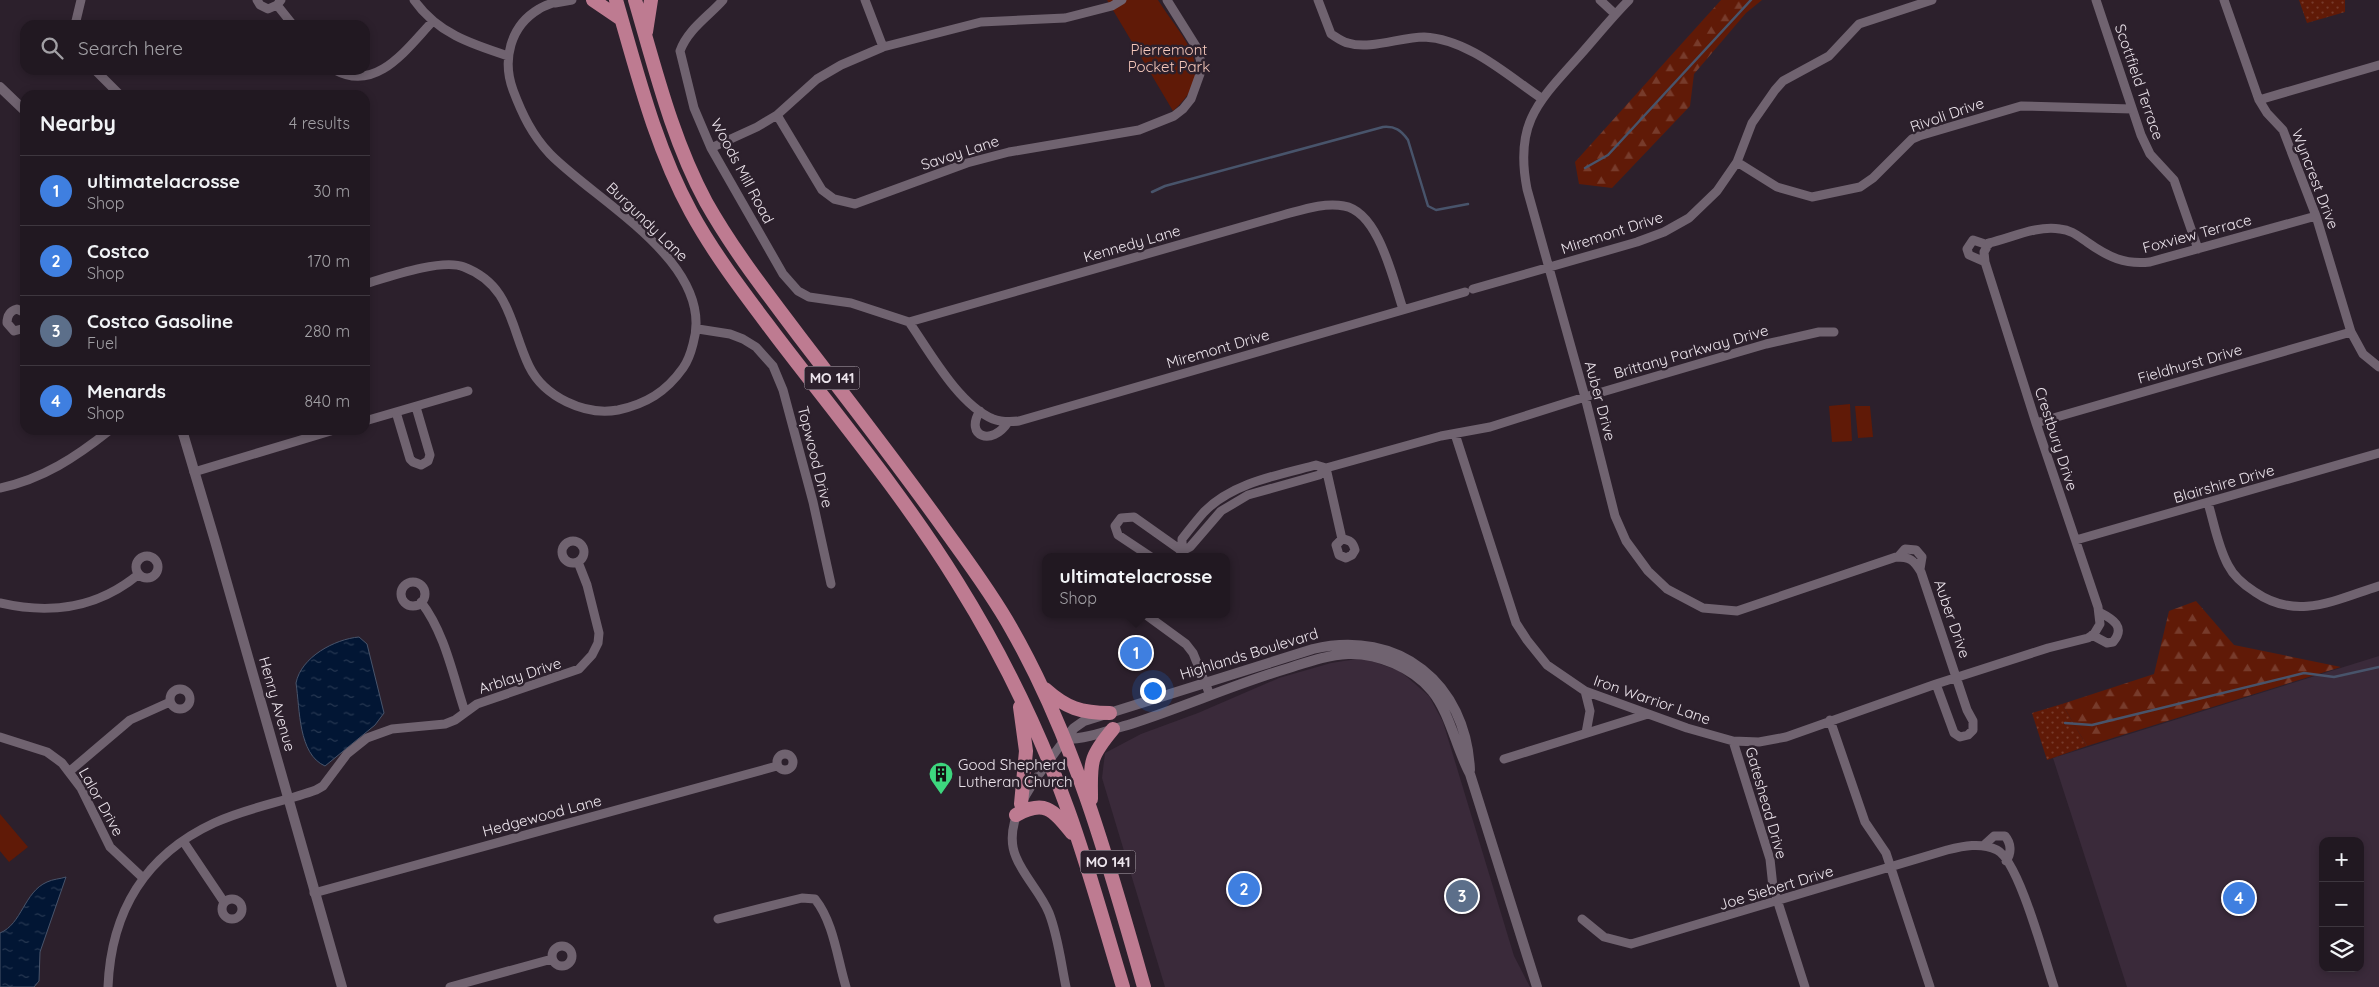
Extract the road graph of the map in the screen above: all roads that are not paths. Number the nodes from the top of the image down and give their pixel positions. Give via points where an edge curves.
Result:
1 (81, 0) edge
2 (257, 0) edge
3 (414, 0) edge
4 (572, 0) edge
5 (593, 0) edge
6 (616, 0) edge
7 (635, 0) edge
8 (651, 0) edge
9 (723, 0) edge
10 (865, 0) edge
11 (1122, 0) edge
12 (1167, 0) edge
13 (1318, 0) edge
14 (1600, 0) edge
15 (1630, 0) edge
16 (1932, 0) edge
17 (2096, 0) edge
18 (2224, 0) edge
19 (555, 1) edge
20 (279, 3) edge
21 (1615, 14) junction
22 (622, 19) junction
23 (76, 20) edge
24 (290, 20) edge
25 (432, 21) junction
26 (645, 35) junction
27 (883, 47) junction
28 (508, 56) junction
29 (2379, 65) edge
30 (370, 74) edge
31 (100, 75) edge
32 (347, 75) edge
33 (367, 75) edge
34 (0, 87) edge
35 (115, 90) edge
36 (1541, 98) junction
37 (2259, 100) junction
38 (20, 107) edge
39 (2132, 109) junction
40 (776, 114) junction
41 (711, 148) junction
42 (1737, 162) junction
43 (2316, 216) junction
44 (1988, 245) junction
45 (2198, 249) junction
46 (1984, 259) junction
47 (1549, 267) junction
48 (370, 282) edge
49 (1403, 309) junction
50 (20, 310) edge
51 (909, 322) junction
52 (3, 324) edge
53 (20, 329) edge
54 (698, 329) junction
55 (1834, 332) dead end
56 (2351, 332) junction
57 (2379, 367) edge
58 (468, 391) dead end
59 (1585, 397) junction
60 (416, 407) junction
61 (980, 411) junction
62 (396, 412) junction
63 (370, 420) edge
64 (1008, 422) junction
65 (2036, 423) junction
66 (1455, 434) junction
67 (103, 435) edge
68 (183, 435) edge
69 (310, 435) edge
70 (2379, 453) edge
71 (1326, 468) junction
72 (194, 472) junction
73 (0, 488) edge
74 (2208, 503) junction
75 (1342, 539) dead end
76 (2076, 540) junction
77 (1145, 553) edge
78 (1179, 553) edge
79 (1180, 553) edge
80 (578, 562) dead end
81 (139, 574) dead end
82 (831, 584) dead end
83 (2379, 586) edge
84 (421, 602) dead end
85 (0, 603) edge
86 (2099, 612) junction
87 (1150, 618) edge
88 (2093, 635) junction
89 (1957, 678) junction
90 (1205, 683) junction
91 (1936, 684) junction
92 (1041, 686) junction
93 (1016, 689) junction
94 (1585, 691) junction
95 (1210, 695) junction
96 (170, 702) dead end
97 (465, 712) junction
98 (1110, 713) junction
99 (1649, 714) junction
100 (1830, 720) junction
101 (1113, 729) junction
102 (1037, 732) junction
103 (1586, 733) junction
104 (0, 737) edge
105 (1065, 739) junction
106 (1733, 741) junction
107 (1504, 760) dead end
108 (1049, 761) junction
109 (777, 766) dead end
110 (70, 771) junction
111 (1470, 774) junction
112 (289, 800) junction
113 (1091, 808) junction
114 (1018, 809) junction
115 (183, 841) junction
116 (1078, 841) junction
117 (1983, 846) junction
118 (2006, 860) junction
119 (1891, 867) junction
120 (143, 878) junction
121 (314, 893) junction
122 (224, 902) dead end
123 (1778, 902) junction
124 (718, 919) dead end
125 (1582, 919) dead end
126 (552, 959) dead end
127 (108, 987) edge
128 (342, 987) edge
129 (450, 987) edge
130 (846, 987) edge
131 (1066, 987) edge
132 (1123, 987) edge
133 (1144, 987) edge
134 (1537, 987) edge
135 (1806, 987) edge
136 (1930, 987) edge
137 (2054, 987) edge

1 - 23 street
2 - 20 street via 268,9
3 - 25 street
4 - 19 street, Burgundy Lane
5 - 22 highway
6 - 22 highway, MO 141
7 - 26 highway, MO 141
8 - 26 highway
9 - 41 street, Woods Mill Road via 698,24 680,50 694,108
10 - 27 street
11 - 27 street via 1112,6 1065,18 981,22
12 - 40 street, Savoy Lane via 1197,48 1201,62 1198,82 1191,99 1174,116 1139,130 1009,152 967,163 855,204 834,199 822,190
13 - 36 street via 1331,34 1348,43 1424,37 1451,42 1478,55
14 - 21 street
15 - 21 street, Auber Drive
16 - 42 street, Miremont Drive via 1860,24 1829,56 1783,81 1752,123
17 - 39 street, Scottfield Terrace
18 - 37 street, Wyncrest Drive
19 - 28 street, Burgundy Lane via 539,9 522,24 513,37
20 - 24 street
21 - 36 street, Auber Drive
22 - 93 highway, MO 141 via 661,145 676,182 704,233 744,293 919,525 972,606
25 - 28 street via 464,41
25 - 30 street via 398,58 383,70
26 - 92 highway, MO 141 via 678,140 722,228 976,574 1011,628
27 - 40 street via 817,80
28 - 54 street, Burgundy Lane via 508,77 521,113 536,136 552,155 627,218 675,266 692,298
29 - 37 street
31 - 35 street
32 - 33 street
34 - 38 street
36 - 47 street, Auber Drive via 1527,126 1522,164
37 - 43 street, Wyncrest Drive via 2283,130
39 - 42 street, Rivoli Drive via 2021,106 2005,110 1912,139 1860,187 1812,197 1776,187
39 - 45 street, Scottfield Terrace via 2150,154 2174,180
40 - 41 street via 757,127
41 - 51 street, Woods Mill Road via 783,274 798,291 809,297 850,303
42 - 47 street, Miremont Drive via 1717,191 1689,218 1664,232
43 - 45 street, Foxview Terrace
43 - 56 street, Wyncrest Drive
44 - 45 street, Foxview Terrace via 2044,228 2059,228 2112,258 2134,264
44 - 46 street
44 - 46 street via 1973,240 1967,248 1969,255
46 - 65 street, Crestbury Drive
47 - 49 street, Miremont Drive
47 - 59 street, Auber Drive
48 - 54 street, Burgundy Lane via 415,269 450,264 461,265 480,274 506,302 529,367 538,379 570,404 597,412 638,405 662,392 686,363
49 - 51 street, Kennedy Lane via 1379,239 1365,218 1344,206 1320,206
49 - 64 street, Miremont Drive via 1020,422
50 - 52 street via 12,311
51 - 61 street, Miremont Drive via 959,392
52 - 53 street via 14,330
54 - 82 street, Topwood Drive via 730,334 743,340 756,347 773,366 783,390 813,502
55 - 59 street, Brittany Parkway Drive via 1819,332 1766,344
56 - 57 street, Wyncrest Drive via 2363,354
56 - 65 street, Fieldhurst Drive
58 - 60 street
59 - 66 street, Brittany Parkway Drive via 1490,427
59 - 89 street, Auber Drive via 1615,516 1626,542 1667,589 1703,608 1737,611 1898,557 1908,557 1920,570
60 - 62 street
60 - 62 street via 430,455 428,461 421,465 410,459
61 - 64 street, Miremont Drive via 993,419
61 - 64 street, Miremont Drive via 974,422 981,435 997,434
62 - 63 street
65 - 76 street, Crestbury Drive
66 - 71 street, Brittany Parkway Drive
66 - 94 street, Iron Warrior Lane via 1516,623 1547,665
67 - 73 street via 44,475
68 - 72 street, Henry Avenue
69 - 72 street
70 - 74 street, Blairshire Drive
71 - 75 street
71 - 79 street, Brittany Parkway Drive via 1316,465 1252,482 1224,496 1204,512 1182,539
72 - 112 street, Henry Avenue
74 - 76 street, Blairshire Drive
74 - 83 street via 2228,565 2242,584 2270,602 2285,607 2314,606
76 - 86 street, Crestbury Drive
77 - 78 street via 1118,535 1115,526 1121,518 1134,517
80 - 97 street, Arblay Drive via 590,593 599,633 598,644 586,663 572,674 490,699
81 - 85 street via 120,590 65,608 40,609
84 - 97 street via 439,634
86 - 88 street, Crestbury Drive via 2100,624
86 - 88 street via 2117,623 2117,637 2107,643
87 - 90 street via 1186,644
88 - 89 street, Iron Warrior Lane
89 - 91 street, Iron Warrior Lane
89 - 91 street via 1974,726 1968,735 1960,737 1954,733
90 - 95 street
90 - 98 street, Highlands Boulevard
90 - 111 street, Highlands Boulevard via 1331,645 1370,645 1386,649 1419,667 1450,701 1469,752
91 - 100 street, Iron Warrior Lane
92 - 98 highway via 1060,702 1075,709
92 - 105 highway, MO 141
93 - 102 highway, MO 141
93 - 114 highway via 1026,751
94 - 99 street, Iron Warrior Lane
94 - 103 street via 1590,711
95 - 101 street, Highlands Boulevard
95 - 111 street, Highlands Boulevard via 1323,657 1350,654 1377,658 1410,672 1433,692
96 - 110 street via 130,720
97 - 112 street, Arblay Drive via 445,724 392,729 367,738 347,754 322,786
98 - 105 street, Highlands Boulevard via 1084,721
99 - 103 street
99 - 106 street, Iron Warrior Lane
100 - 106 street, Iron Warrior Lane via 1786,737 1759,742
100 - 119 street via 1863,816
101 - 105 street, Highlands Boulevard via 1088,737
101 - 113 highway via 1094,754
102 - 105 highway via 1054,739
102 - 108 highway, MO 141
103 - 107 street
104 - 110 street, Lalor Drive via 47,752
105 - 108 street
105 - 113 highway, MO 141
106 - 123 street, Gateshead Drive via 1770,858
108 - 114 street
108 - 116 highway, MO 141
109 - 121 street, Hedgewood Lane
110 - 120 street, Lalor Drive via 110,847
111 - 134 street, Highlands Boulevard
112 - 115 street, Arblay Drive via 215,823
112 - 121 street, Henry Avenue
113 - 133 highway, MO 141
114 - 116 highway via 1040,806 1051,810
114 - 131 street via 1012,836 1015,855 1049,912
115 - 120 street, Arblay Drive via 163,856
115 - 122 street
116 - 132 highway, MO 141
117 - 118 street, Joe Siebert Drive via 1998,850
117 - 118 street, Joe Siebert Drive via 1994,836 2005,836 2010,841
117 - 119 street, Joe Siebert Drive via 1962,846
118 - 137 street via 2020,884
119 - 123 street, Joe Siebert Drive
119 - 136 street
120 - 127 street, Arblay Drive via 126,904 115,934
121 - 128 street, Henry Avenue
123 - 125 street, Joe Siebert Drive via 1630,944 1604,937
123 - 135 street, Gateshead Drive
124 - 130 street via 802,898 815,899 830,927
126 - 129 street

